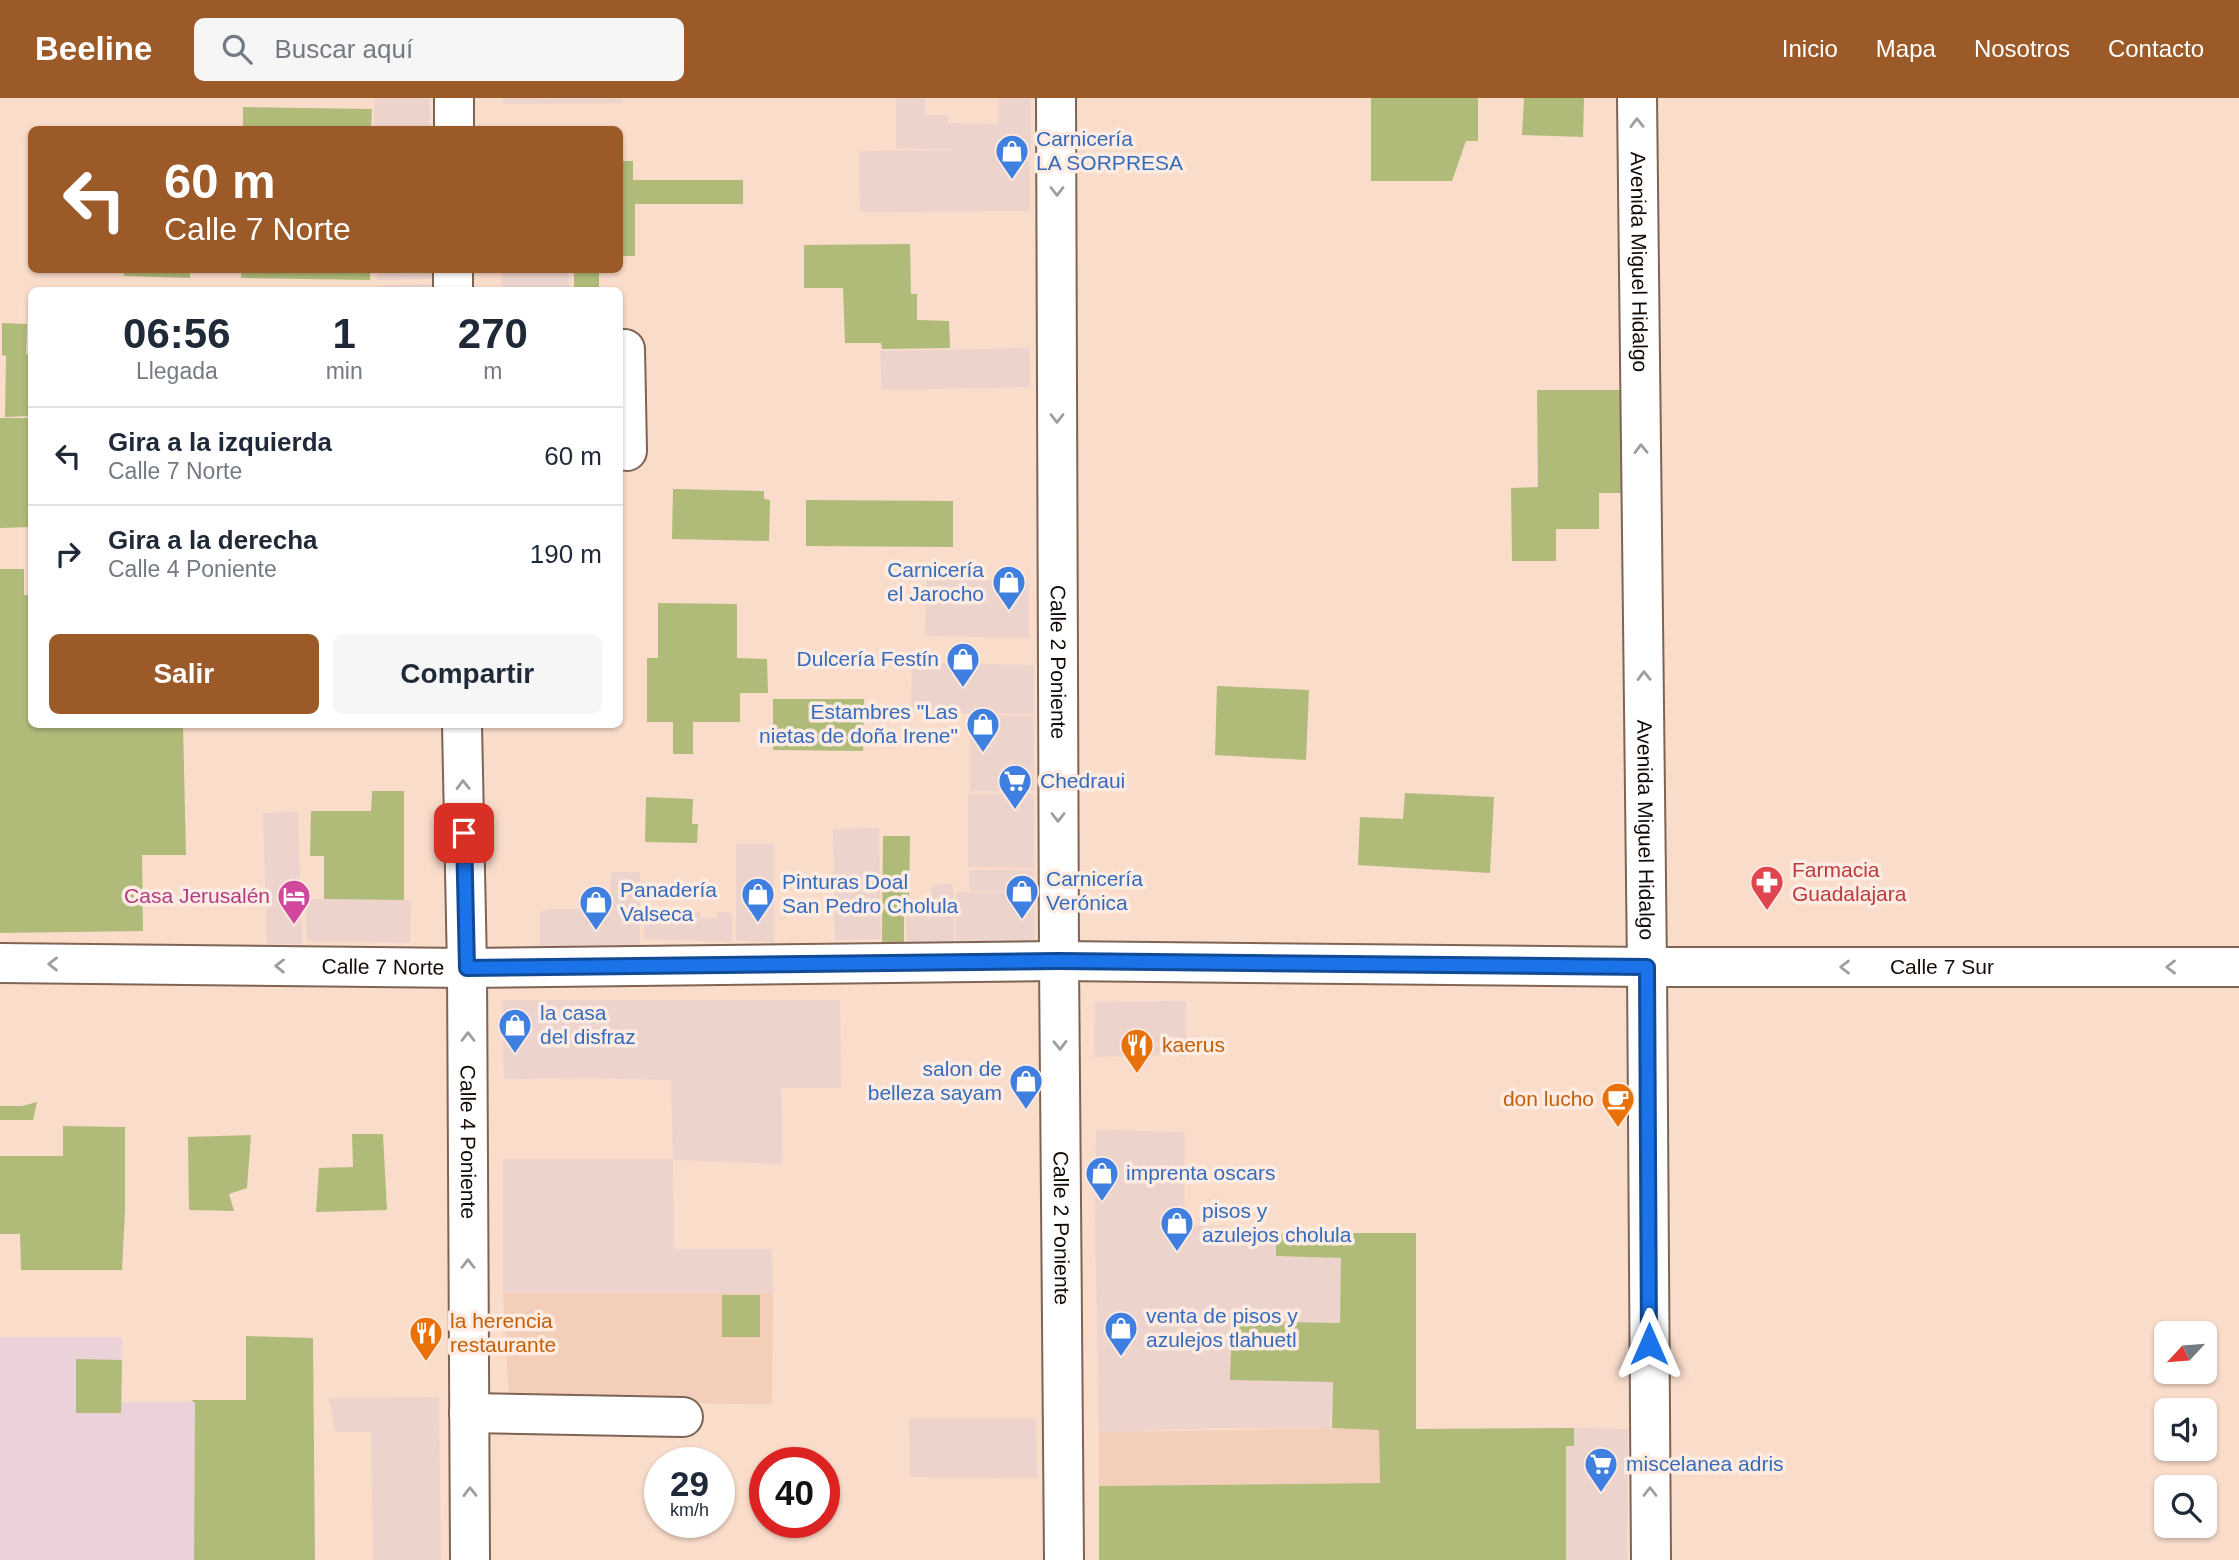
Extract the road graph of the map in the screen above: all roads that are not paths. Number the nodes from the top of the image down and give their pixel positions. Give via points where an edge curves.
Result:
1 (454, 98) edge
2 (1056, 98) edge
3 (1637, 98) edge
4 (454, 126) edge
5 (623, 349) edge
6 (627, 451) dead end
7 (462, 728) edge
8 (1059, 961) junction
9 (0, 963) edge
10 (1647, 967) junction
11 (2239, 967) edge
12 (467, 968) junction
13 (468, 1413) junction
14 (683, 1417) dead end
15 (470, 1560) edge
16 (1064, 1560) edge
17 (1651, 1560) edge

1 - 4 street
2 -> 8 street, Calle 2 Poniente
10 -> 3 street, Avenida Miguel Hidalgo
5 - 6 street
12 -> 7 street, Calle 4 Poniente
8 - 10 street, Calle 7 Norte
8 - 12 street, Calle 7 Norte
8 -> 16 street, Calle 2 Poniente
12 -> 9 street, Calle 7 Norte
11 -> 10 street, Calle 7 Sur
17 -> 10 street, Avenida Miguel Hidalgo
13 -> 12 street, Calle 4 Poniente
13 - 14 street
15 -> 13 street, Calle 4 Poniente

